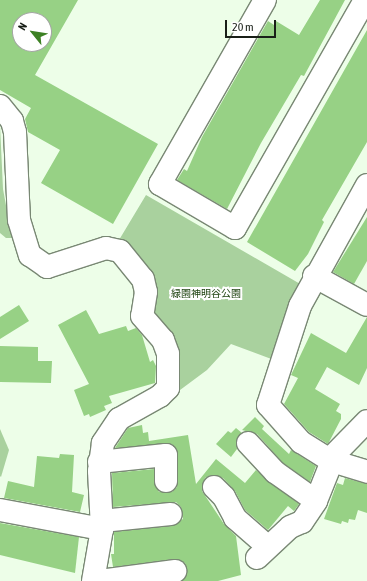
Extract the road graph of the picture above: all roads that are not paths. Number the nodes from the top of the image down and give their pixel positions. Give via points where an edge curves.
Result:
1 (265, 0) edge
2 (365, 0) edge
3 (0, 106) edge
4 (367, 185) edge
5 (314, 276) junction
6 (367, 305) edge
7 (367, 421) edge
8 (248, 442) dead end
9 (330, 460) junction
10 (100, 462) junction
11 (367, 472) edge
12 (166, 481) dead end
13 (214, 487) dead end
14 (316, 501) junction
15 (0, 510) edge
16 (172, 514) dead end
17 (102, 525) junction
18 (164, 575) edge
19 (93, 581) edge
20 (100, 581) edge

1 - 2 street via 160,184 235,228
3 - 10 street via 12,121 15,132 19,220 30,255 47,267 106,248 120,251 143,279 146,292 142,316 163,340 168,354 168,388 160,396 119,419 103,442
4 - 5 street
5 - 6 street
5 - 9 street via 300,306 268,405 301,442
7 - 9 street
8 - 14 street via 276,472
9 - 11 street
9 - 14 street
10 - 12 street via 166,455
10 - 17 street
13 - 14 street via 224,497 235,518 262,552 290,528 302,522
15 - 17 street
16 - 17 street
17 - 19 street
18 - 20 street

